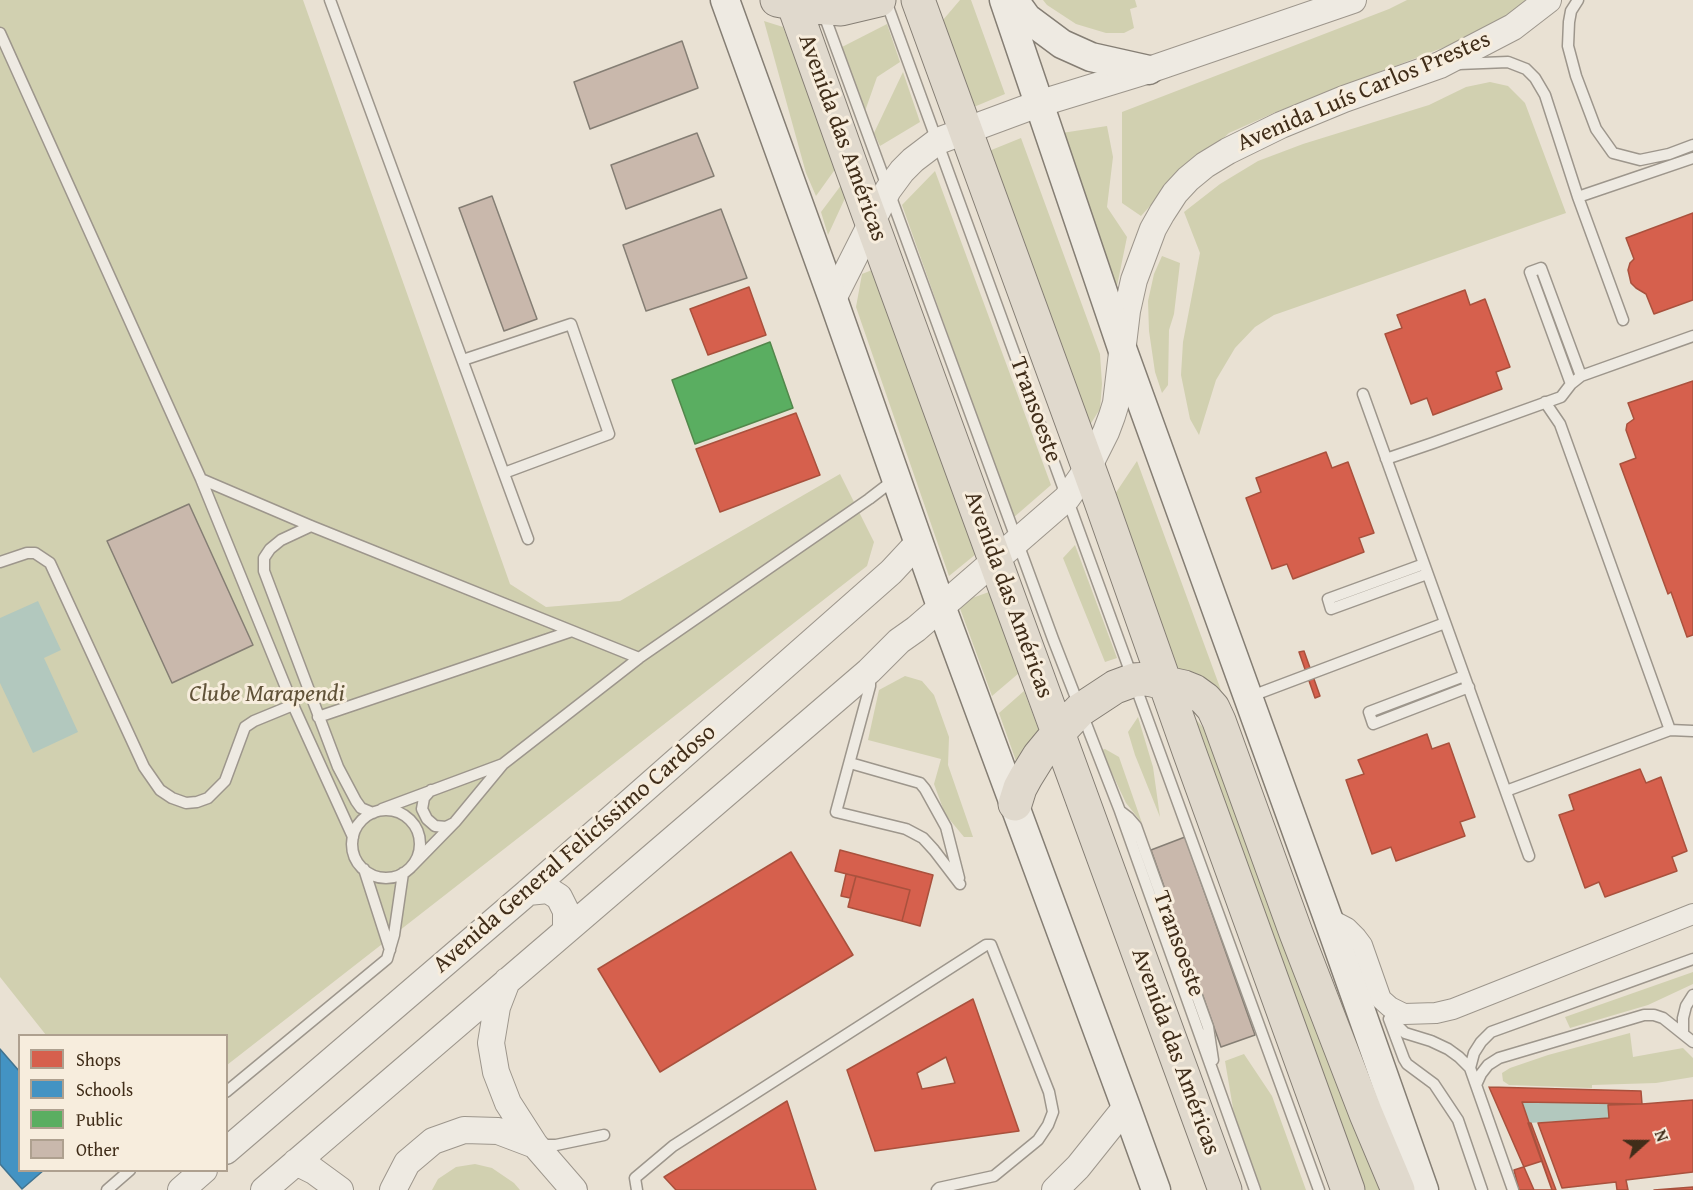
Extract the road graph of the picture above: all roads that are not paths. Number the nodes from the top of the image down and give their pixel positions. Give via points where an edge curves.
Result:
1 (330, 0) edge
2 (725, 0) edge
3 (879, 0) edge
4 (886, 0) edge
5 (918, 0) edge
6 (1004, 0) edge
7 (1014, 0) edge
8 (1353, 0) edge
9 (1548, 0) edge
10 (1578, 0) edge
11 (800, 2) edge
12 (0, 33) edge
13 (1440, 65) junction
14 (1149, 69) junction
15 (1038, 104) junction
16 (952, 136) junction
17 (1693, 145) edge
18 (1693, 158) edge
19 (888, 190) junction
20 (1578, 197) junction
21 (872, 221) junction
22 (833, 299) junction
23 (1623, 320) dead end
24 (1693, 336) edge
25 (1123, 351) junction
26 (463, 360) junction
27 (1581, 376) junction
28 (1571, 384) junction
29 (1363, 394) dead end
30 (1545, 402) junction
31 (1386, 459) junction
32 (1088, 468) junction
33 (504, 473) junction
34 (896, 478) junction
35 (201, 479) junction
36 (1067, 498) junction
37 (311, 526) junction
38 (528, 539) dead end
39 (918, 543) junction
40 (1006, 550) junction
41 (0, 562) edge
42 (1425, 569) junction
43 (941, 606) junction
44 (1445, 622) junction
45 (572, 631) junction
46 (639, 658) junction
47 (869, 671) junction
48 (1464, 676) junction
49 (1150, 681) junction
50 (1469, 687) junction
51 (1248, 697) junction
52 (293, 705) junction
53 (318, 717) junction
54 (1069, 721) junction
55 (1670, 730) junction
56 (1693, 730) edge
57 (850, 763) junction
58 (503, 764) junction
59 (431, 790) junction
60 (1506, 790) junction
61 (1015, 804) junction
62 (375, 812) junction
63 (455, 822) junction
64 (353, 837) junction
65 (1528, 855) dead end
66 (364, 869) junction
67 (407, 870) junction
68 (528, 892) junction
69 (1693, 914) edge
70 (1328, 918) junction
71 (566, 930) junction
72 (390, 950) junction
73 (1693, 959) edge
74 (507, 981) junction
75 (1693, 995) edge
76 (1381, 999) junction
77 (1683, 1033) junction
78 (1693, 1042) edge
79 (1470, 1068) junction
80 (1476, 1085) junction
81 (228, 1090) edge
82 (1126, 1107) junction
83 (604, 1135) dead end
84 (535, 1145) junction
85 (228, 1149) edge
86 (296, 1162) junction
87 (128, 1172) edge
88 (202, 1172) edge
89 (1059, 1189) edge
90 (106, 1190) edge
91 (181, 1190) edge
92 (264, 1190) edge
93 (340, 1190) edge
94 (393, 1190) edge
95 (574, 1190) edge
96 (637, 1190) edge
97 (937, 1190) edge
98 (1155, 1190) edge
99 (1225, 1190) edge
100 (1255, 1190) edge
101 (1319, 1190) edge
102 (1348, 1190) edge
103 (1398, 1190) edge
104 (1424, 1190) edge
105 (1482, 1190) edge
106 (1513, 1190) edge

1 - 26 lane
2 - 22 main road
3 - 11 highway via 841,9
4 - 16 lane, Transoeste
5 - 16 highway
6 - 15 main road
7 - 14 main road via 1027,18 1062,44 1091,57
8 - 14 street
9 - 13 street, Avenida Luís Carlos Prestes via 1513,27
10 - 17 lane via 1571,11 1568,46 1596,129 1613,153 1640,160
11 - 19 lane
11 - 21 highway, Avenida das Américas
12 - 35 lane
13 - 20 lane via 1508,62 1526,69 1545,95
13 - 25 street, Avenida Luís Carlos Prestes via 1281,125 1228,151 1188,179 1153,229 1134,280
14 - 15 street
15 - 16 street
15 - 25 main road
16 - 19 street via 913,160
16 - 32 highway
16 - 36 lane, Transoeste
18 - 20 lane
19 - 21 street
19 - 40 lane
20 - 23 lane
21 - 22 street
21 - 40 highway, Avenida das Américas
22 - 34 main road
24 - 27 lane
25 - 32 street, Avenida Luís Carlos Prestes via 1116,403
25 - 51 main road
26 - 33 lane
26 - 33 lane via 571,324 609,435
27 - 28 lane
27 - 28 lane via 1541,268 1530,272
28 - 30 lane via 1561,397
29 - 31 lane
30 - 31 lane
30 - 55 lane via 1560,424
31 - 42 lane
32 - 36 street, Avenida Luís Carlos Prestes
32 - 49 highway
33 - 38 lane
34 - 39 main road
34 - 46 lane
35 - 37 lane
35 - 52 lane
36 - 40 street, Avenida Luís Carlos Prestes
36 - 49 lane, Transoeste
37 - 45 lane
37 - 53 lane via 270,549 264,558 264,572
39 - 43 main road
39 - 68 street, Avenida General Felicíssimo Cardoso via 891,572
40 - 43 street, Avenida Luís Carlos Prestes
40 - 54 highway, Avenida das Américas
41 - 52 lane via 35,553 50,563 144,767 160,790 172,798 186,803 208,798 225,781 245,728
42 - 42 lane via 1328,599 1331,609
42 - 44 lane
43 - 47 street
43 - 61 main road
44 - 48 lane
44 - 51 lane
45 - 46 lane
45 - 53 lane
46 - 58 lane
47 - 57 lane via 870,686
47 - 71 street
48 - 50 lane
48 - 50 lane via 1369,712 1373,724
49 - 54 highway via 1114,687
49 - 101 lane, Transoeste via 1190,848 1250,1020 1273,1064
49 - 102 highway
49 - 103 highway via 1194,691 1213,708 1296,933
50 - 60 lane
51 - 70 main road
52 - 64 lane
53 - 62 lane via 349,789 361,808
54 - 61 highway via 1039,756
54 - 99 highway, Avenida das Américas
54 - 100 lane, Transoeste via 1120,811 1136,826 1208,1027 1217,1086
55 - 56 lane
55 - 60 lane
57 - 57 lane via 836,812 906,829 923,838 960,884 946,827 926,789 920,783
58 - 59 lane
58 - 63 lane
59 - 62 lane
59 - 63 lane via 424,798 427,819 435,826 446,827
60 - 65 lane
61 - 82 main road
62 - 64 lane via 357,825
62 - 67 lane via 398,812 415,826 420,847
63 - 67 lane
64 - 66 lane via 352,849
66 - 67 lane via 383,878
66 - 72 lane
67 - 72 lane
68 - 71 street via 548,890 560,897 566,911
68 - 85 street, Avenida General Felicíssimo Cardoso
69 - 76 street via 1453,1009 1404,1014
70 - 76 street via 1347,928 1362,945
70 - 104 main road
71 - 74 street
72 - 81 lane via 383,963
73 - 79 lane via 1491,1032 1474,1053
74 - 84 street via 497,1007 491,1043 496,1072 508,1103
74 - 86 street
75 - 77 lane via 1686,1006
76 - 79 lane via 1405,1033 1448,1049
76 - 105 lane via 1407,1064 1434,1084 1458,1120
77 - 78 lane
77 - 80 lane via 1663,1018 1644,1016 1499,1059 1488,1065
79 - 80 lane
80 - 106 lane
82 - 89 street
82 - 98 main road
83 - 84 lane via 556,1145
84 - 94 street via 498,1131 464,1130 424,1148 407,1163
84 - 95 street
86 - 92 street
86 - 93 street
87 - 90 lane
88 - 91 street
96 - 97 lane via 635,1178 673,1146 991,945 1050,1092 1053,1112 1038,1140 994,1176

